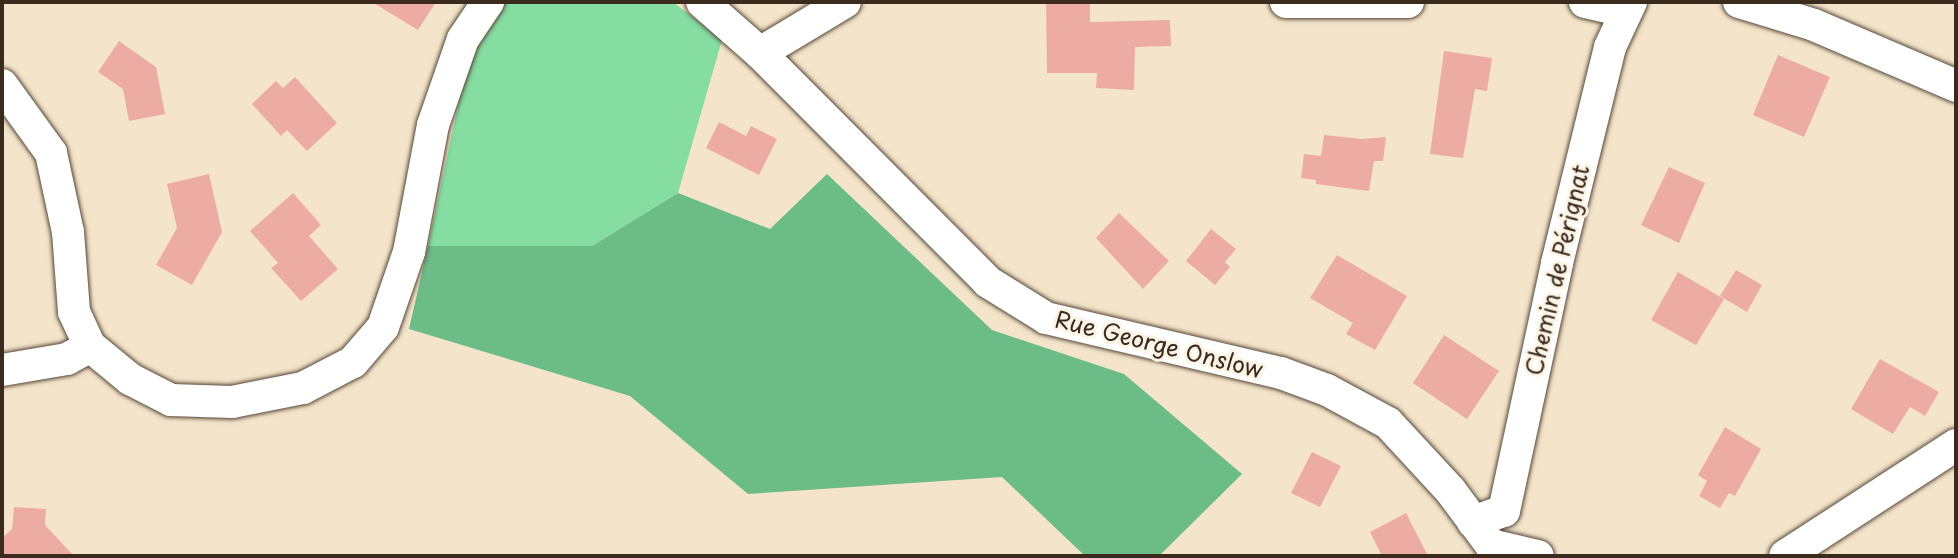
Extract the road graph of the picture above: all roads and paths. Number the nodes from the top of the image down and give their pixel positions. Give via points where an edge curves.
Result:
1 (488, 2) edge
2 (702, 2) edge
3 (845, 2) edge
4 (1286, 2) edge
5 (1408, 2) edge
6 (1585, 2) edge
7 (1739, 2) edge
8 (1628, 6) edge
9 (760, 54) junction
10 (2, 85) edge
11 (1956, 86) edge
12 (90, 346) junction
13 (2, 370) edge
14 (1956, 445) edge
15 (1487, 541) edge
16 (1538, 556) edge
17 (1785, 556) edge

1 - 12 street via 463,40 433,125 410,252 383,327 353,362 303,388 232,402 171,400 130,379
2 - 9 street, Rue George Onslow
3 - 9 street
4 - 5 street
6 - 8 street
7 - 11 street via 1814,25
8 - 15 street, Chemin de Pérignat via 1610,47 1560,249 1504,511
9 - 15 street, Rue George Onslow via 988,282 1046,318 1281,373 1327,390 1388,423 1450,490
10 - 12 street via 51,153 68,232 74,312
12 - 13 street via 67,359
14 - 17 street
15 - 16 street

